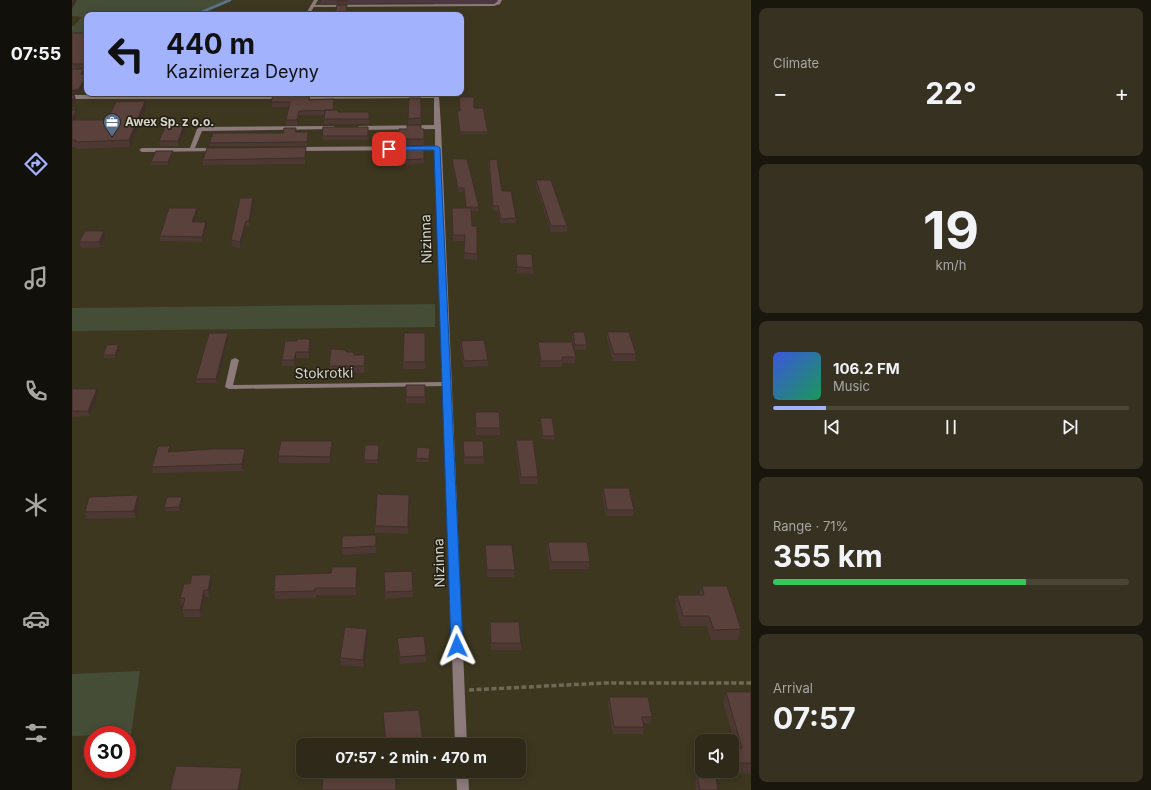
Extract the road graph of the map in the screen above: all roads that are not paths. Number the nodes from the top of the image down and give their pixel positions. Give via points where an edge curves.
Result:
1 (316, 0) edge
2 (500, 0) edge
3 (312, 6) junction
4 (308, 12) edge
5 (72, 71) edge
6 (84, 72) edge
7 (88, 96) edge
8 (436, 96) edge
9 (72, 98) edge
10 (438, 127) junction
11 (343, 128) edge
12 (350, 128) edge
13 (437, 148) junction
14 (293, 149) edge
15 (142, 150) dead end
16 (192, 150) junction
17 (223, 150) edge
18 (235, 360) dead end
19 (446, 384) junction
20 (461, 738) edge
21 (462, 778) edge
22 (463, 790) edge

1 - 3 street
2 - 3 lane via 494,5
3 - 4 street
5 - 6 lane
7 - 9 street, Nizinna
8 - 10 street, Nizinna
10 - 12 street
10 - 13 street, Nizinna
11 - 16 street via 200,129
13 - 14 street
13 - 19 street, Nizinna
15 - 16 street
16 - 17 street
18 - 19 street, Stokrotki via 229,387
19 - 20 street, Nizinna
21 - 22 street

